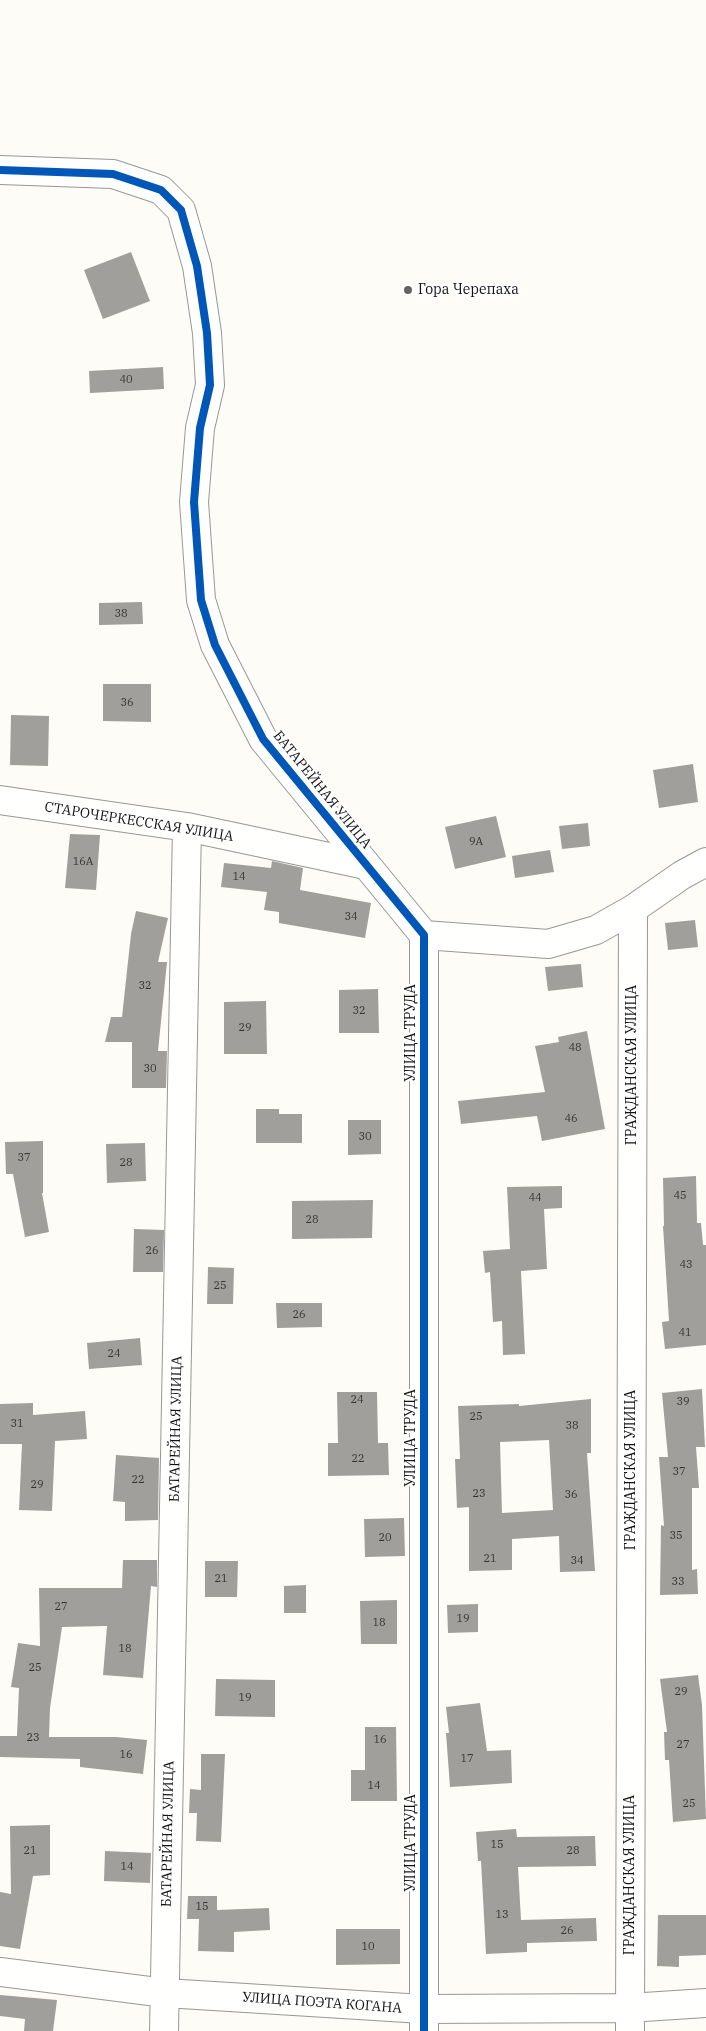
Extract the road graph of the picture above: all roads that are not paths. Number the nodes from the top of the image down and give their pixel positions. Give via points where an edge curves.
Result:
1 (0, 170) edge
2 (0, 800) edge
3 (187, 827) junction
4 (706, 862) edge
5 (366, 865) junction
6 (632, 909) junction
7 (424, 935) junction
8 (0, 1972) edge
9 (165, 1993) junction
10 (706, 2003) edge
11 (423, 2020) edge
12 (630, 2020) edge
13 (164, 2031) edge

1 - 5 street, БАТАРЕЙНАЯ УЛИЦА via 113,174 161,190 181,210 197,266 207,333 210,385 200,428 194,502 201,600 215,646 263,739
2 - 3 street, СТАРОЧЕРКЕССКАЯ УЛИЦА
3 - 5 street, СТАРОЧЕРКЕССКАЯ УЛИЦА
3 - 9 street, БАТАРЕЙНАЯ УЛИЦА
4 - 6 street
5 - 7 street
6 - 7 street via 596,930 548,944
6 - 12 street, ГРАЖДАНСКАЯ УЛИЦА
7 - 11 street, УЛИЦА ТРУДА
8 - 9 street, УЛИЦА ПОЭТА КОГАНА
9 - 11 street, УЛИЦА ПОЭТА КОГАНА
9 - 13 street, БАТАРЕЙНАЯ УЛИЦА
10 - 12 street, УЛИЦА ПОЭТА КОГАНА
11 - 12 street, УЛИЦА ПОЭТА КОГАНА

